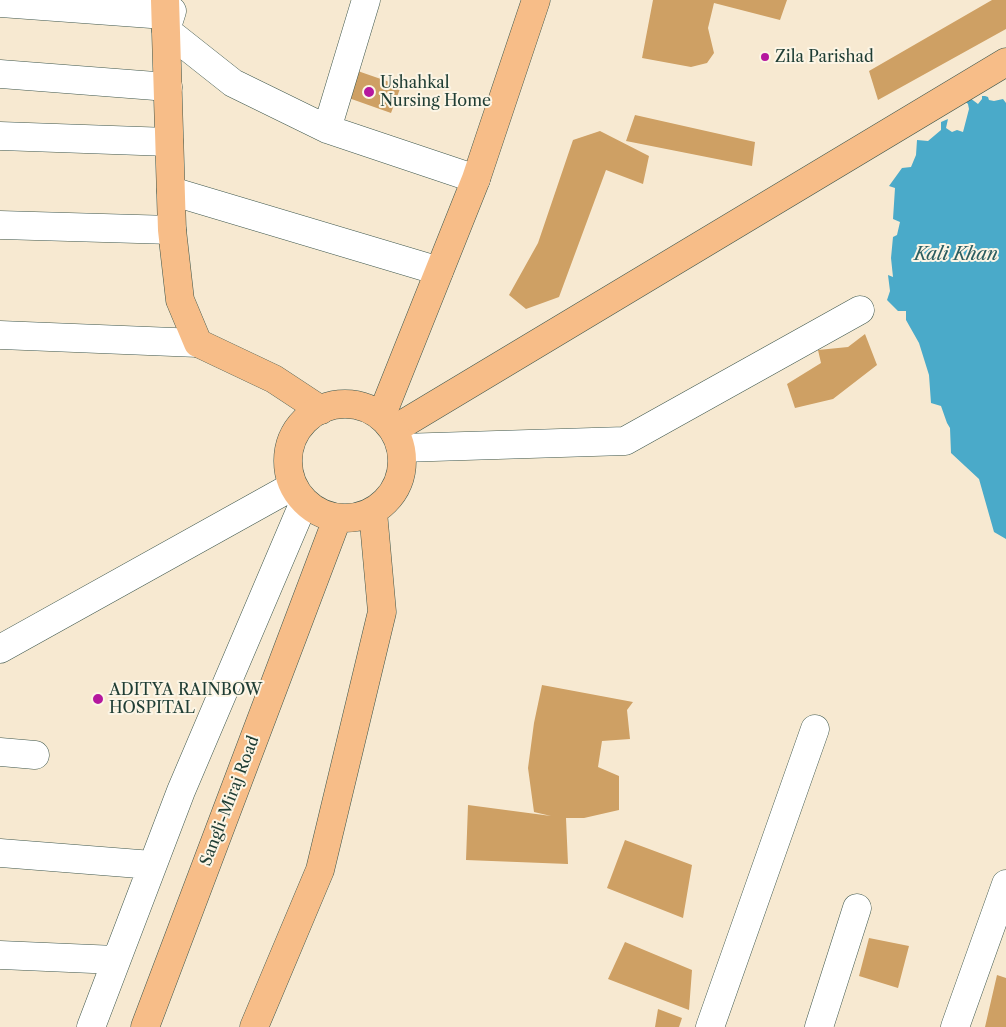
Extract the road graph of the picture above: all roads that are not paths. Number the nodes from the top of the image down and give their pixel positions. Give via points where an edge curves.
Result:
1 (366, 0) edge
2 (536, 0) edge
3 (0, 3) edge
4 (168, 11) edge
5 (1006, 62) edge
6 (0, 74) edge
7 (168, 87) junction
8 (327, 129) junction
9 (0, 136) edge
10 (169, 142) junction
11 (476, 179) junction
12 (171, 191) junction
13 (0, 225) edge
14 (172, 230) junction
15 (439, 271) junction
16 (860, 310) dead end
17 (0, 335) edge
18 (198, 343) junction
19 (320, 410) junction
20 (392, 432) junction
21 (298, 494) junction
22 (372, 512) junction
23 (337, 519) junction
24 (0, 649) edge
25 (815, 729) dead end
26 (0, 752) edge
27 (35, 755) dead end
28 (0, 853) edge
29 (152, 865) junction
30 (1006, 884) edge
31 (857, 908) dead end
32 (0, 955) edge
33 (116, 960) junction
34 (91, 1027) edge
35 (145, 1027) edge
36 (254, 1027) edge
37 (710, 1027) edge
38 (819, 1027) edge
39 (955, 1027) edge

1 - 8 street
2 - 11 main road
3 - 4 street
4 - 7 main road
4 - 8 street via 233,83
5 - 20 main road
6 - 7 street
7 - 10 main road
8 - 11 street
9 - 10 street
10 - 12 main road
11 - 15 main road
12 - 14 main road
12 - 15 street
13 - 14 street
14 - 18 main road via 180,300
15 - 20 main road
16 - 20 street via 625,441
17 - 18 street
18 - 19 main road via 274,379
19 - 20 main road via 345,404 364,407
19 - 21 main road via 296,430 289,448
20 - 22 main road via 402,467 397,485 387,501
21 - 23 main road
21 - 24 street
21 - 29 street
22 - 23 main road via 355,518
22 - 36 main road via 382,612 320,870
23 - 35 main road, Sangli-Miraj Road
25 - 37 street
26 - 27 street
28 - 29 street
29 - 33 street
30 - 39 street
31 - 38 street
32 - 33 street
33 - 34 street

